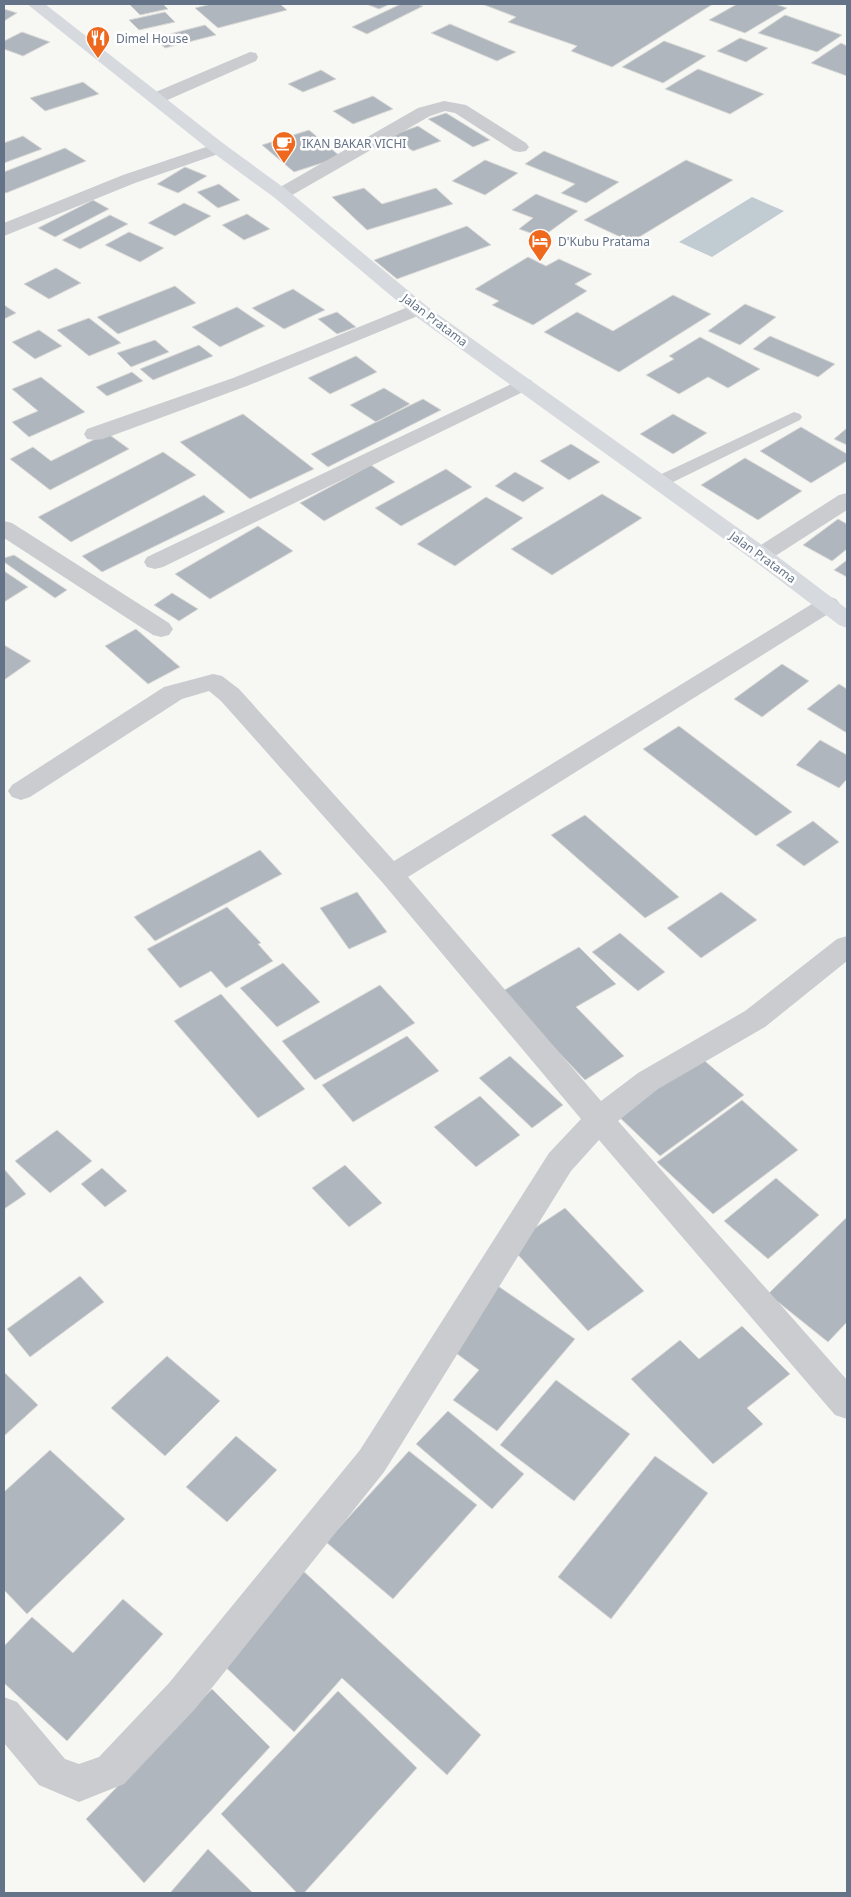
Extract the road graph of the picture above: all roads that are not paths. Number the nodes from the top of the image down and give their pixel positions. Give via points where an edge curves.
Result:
1 (35, 4) edge
2 (250, 58) dead end
3 (156, 98) junction
4 (520, 147) dead end
5 (218, 148) junction
6 (281, 194) junction
7 (4, 230) edge
8 (418, 309) junction
9 (524, 384) junction
10 (794, 418) dead end
11 (95, 434) dead end
12 (659, 482) junction
13 (847, 500) edge
14 (4, 528) edge
15 (761, 555) junction
16 (155, 562) dead end
17 (828, 604) junction
18 (847, 620) edge
19 (161, 629) dead end
20 (21, 791) dead end
21 (391, 875) junction
22 (847, 946) edge
23 (599, 1120) junction
24 (847, 1404) edge
25 (4, 1716) edge

1 - 3 street, Jalan Pratama
2 - 3 street
3 - 5 street, Jalan Pratama
4 - 6 street via 460,109 444,106 424,112
5 - 6 street, Jalan Pratama
5 - 7 street via 129,179
6 - 8 street, Jalan Pratama
8 - 9 street, Jalan Pratama
8 - 11 street via 240,382
9 - 12 street, Jalan Pratama
9 - 16 street
10 - 12 lane
12 - 15 street, Jalan Pratama
13 - 15 street
14 - 19 street
15 - 17 street, Jalan Pratama
17 - 18 street, Jalan Pratama
17 - 21 street
20 - 21 street via 174,693 213,682 230,695
21 - 23 street
22 - 23 street via 755,1019 648,1081
23 - 24 street
23 - 25 street via 560,1162 372,1461 182,1696 111,1771 79,1783 52,1772

